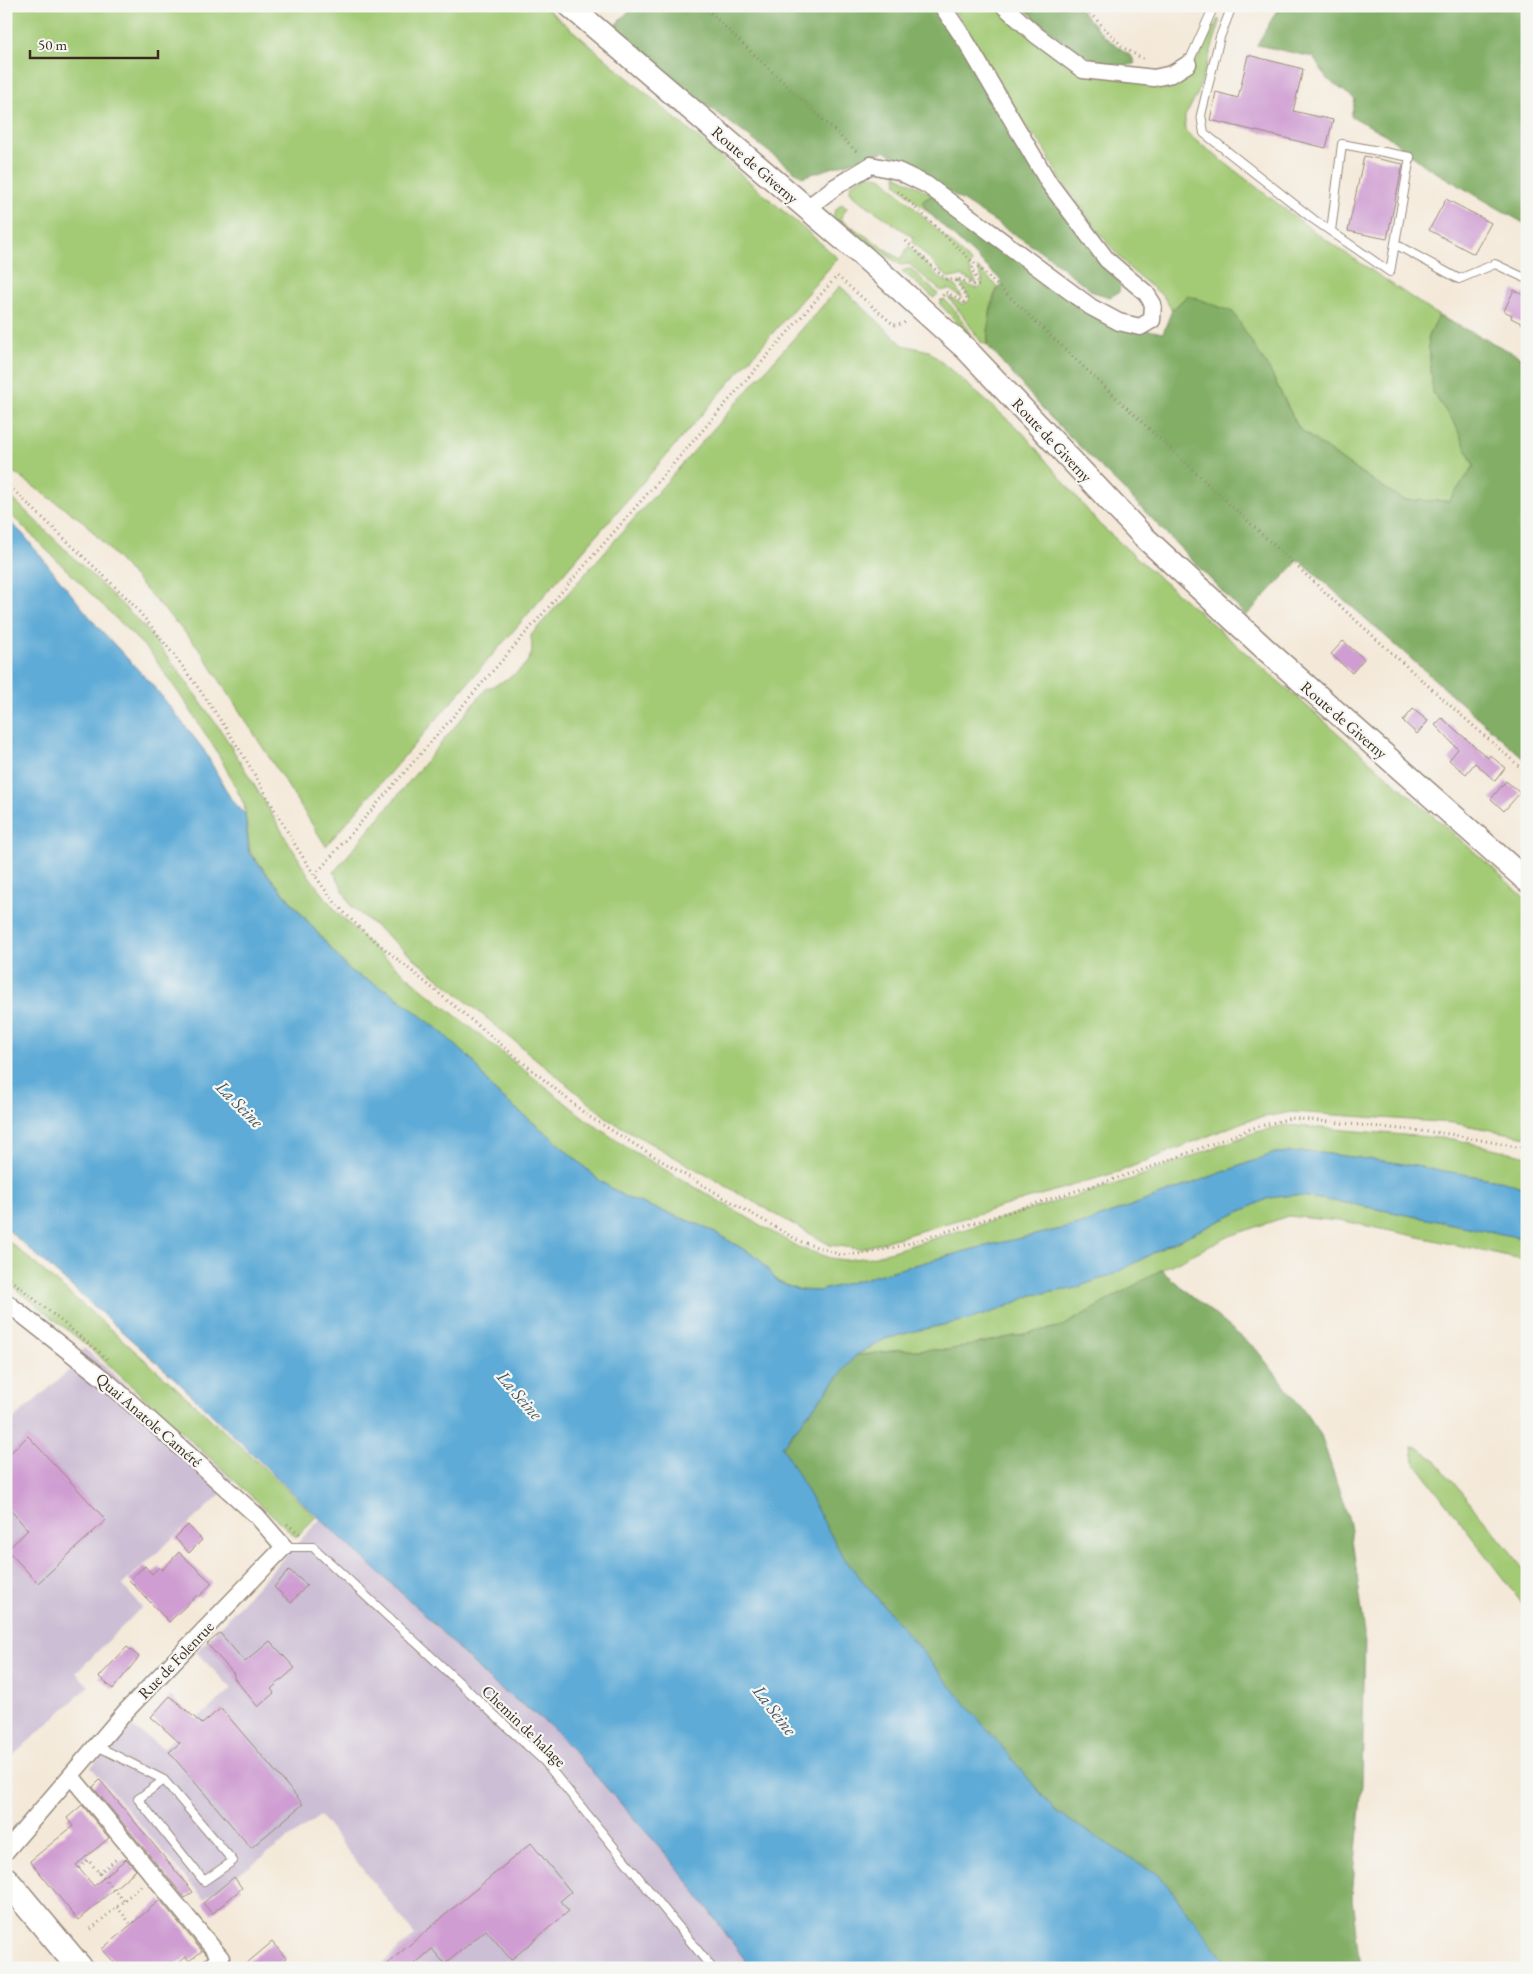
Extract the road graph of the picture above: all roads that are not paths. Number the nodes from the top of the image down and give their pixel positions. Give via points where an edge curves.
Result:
1 (570, 6) edge
2 (942, 6) edge
3 (1004, 6) edge
4 (1214, 6) edge
5 (1232, 6) edge
6 (1188, 64) joint
7 (807, 208) junction
8 (1331, 232) junction
9 (1394, 244) junction
10 (1527, 280) edge
11 (1527, 881) edge
12 (6, 1302) edge
13 (284, 1547) junction
14 (96, 1746) junction
15 (71, 1776) junction
16 (164, 1780) junction
17 (6, 1851) edge
18 (6, 1880) edge
19 (6, 1902) edge
20 (61, 1968) edge
21 (80, 1968) edge
22 (208, 1968) edge
23 (712, 1968) edge

1 - 7 main road, Route de Giverny
2 - 7 street via 1049,183 1107,260 1146,293 1153,304 1152,320 1140,327 1119,322 1090,307 927,185 898,171 871,165
3 - 6 street via 1083,70 1154,78 1172,74
4 - 6 lane
5 - 8 lane via 1220,38 1201,115 1204,133
7 - 11 main road, Route de Giverny via 966,349 1144,537
8 - 9 lane via 1390,272
8 - 9 lane via 1342,144 1410,157
9 - 10 lane via 1459,278 1495,264
12 - 13 street, Quai Anatole Caméré via 110,1384 257,1516
13 - 14 street, Rue de Folenrue
13 - 23 lane, Chemin de halage via 313,1547 544,1761
14 - 15 street, Rue de Folenrue
14 - 16 lane
15 - 17 street, Rue de Folenrue
15 - 22 street via 221,1958
16 - 16 lane via 233,1861 204,1881 138,1799
18 - 21 main road
19 - 20 main road

